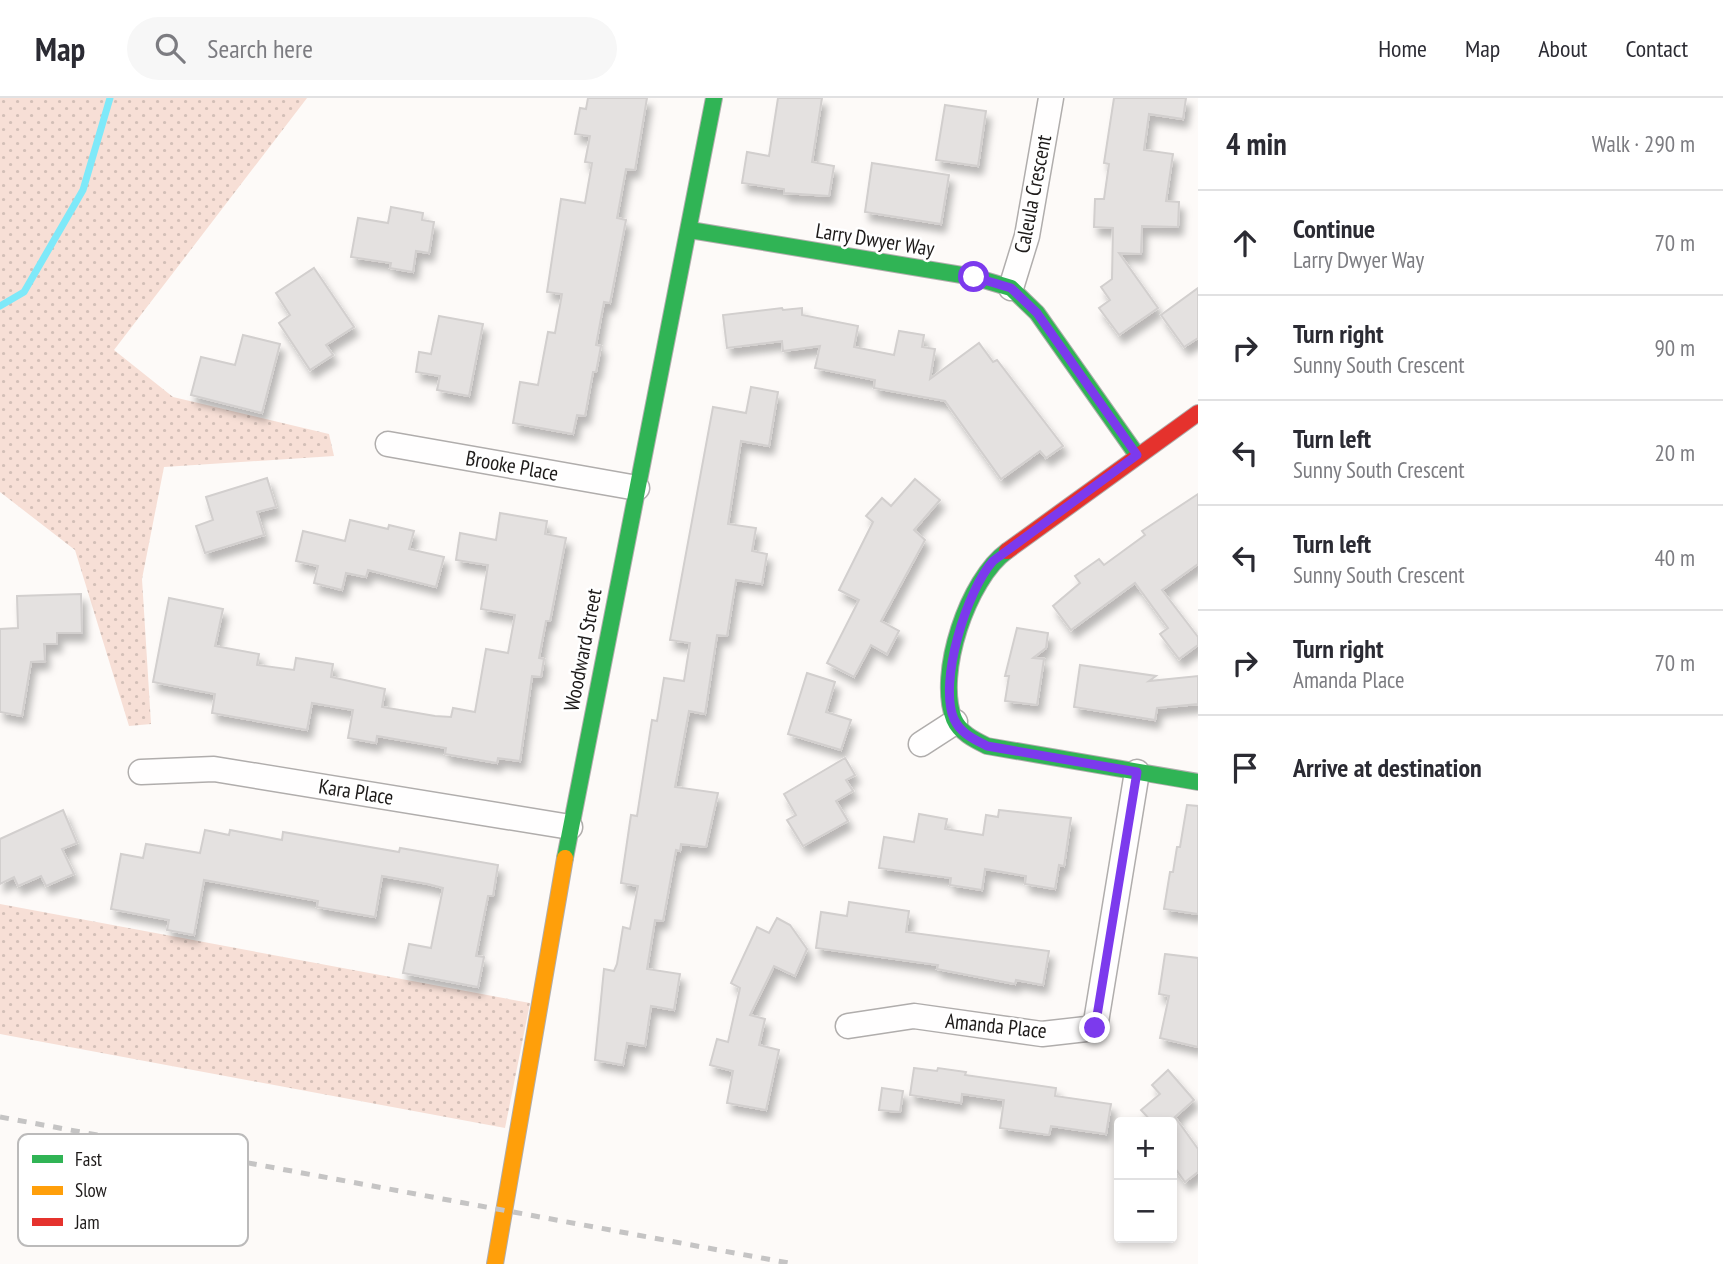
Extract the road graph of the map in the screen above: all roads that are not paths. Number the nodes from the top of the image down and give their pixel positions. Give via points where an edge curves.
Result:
1 (714, 98) edge
2 (1051, 98) edge
3 (690, 230) junction
4 (1011, 288) junction
5 (1198, 413) edge
6 (388, 444) dead end
7 (1137, 455) junction
8 (636, 488) junction
9 (955, 722) junction
10 (922, 744) dead end
11 (141, 772) dead end
12 (1137, 772) junction
13 (1198, 782) edge
14 (570, 827) junction
15 (848, 1026) dead end
16 (495, 1264) edge

1 - 3 street, Woodward Street
2 - 4 street, Caleula Crescent via 1027,236
3 - 4 street, Larry Dwyer Way via 974,277
3 - 8 street, Woodward Street
4 - 7 street, Larry Dwyer Way via 1037,313
5 - 7 street
6 - 8 street, Brooke Place
7 - 9 street via 993,561 981,575 954,660 949,689
8 - 14 street, Woodward Street
9 - 10 street
9 - 12 street via 967,736 987,746
11 - 14 street, Kara Place via 214,769
12 - 13 street
12 - 15 street, Amanda Place via 1095,1028 1042,1034 914,1016
14 - 16 street, Woodward Street

